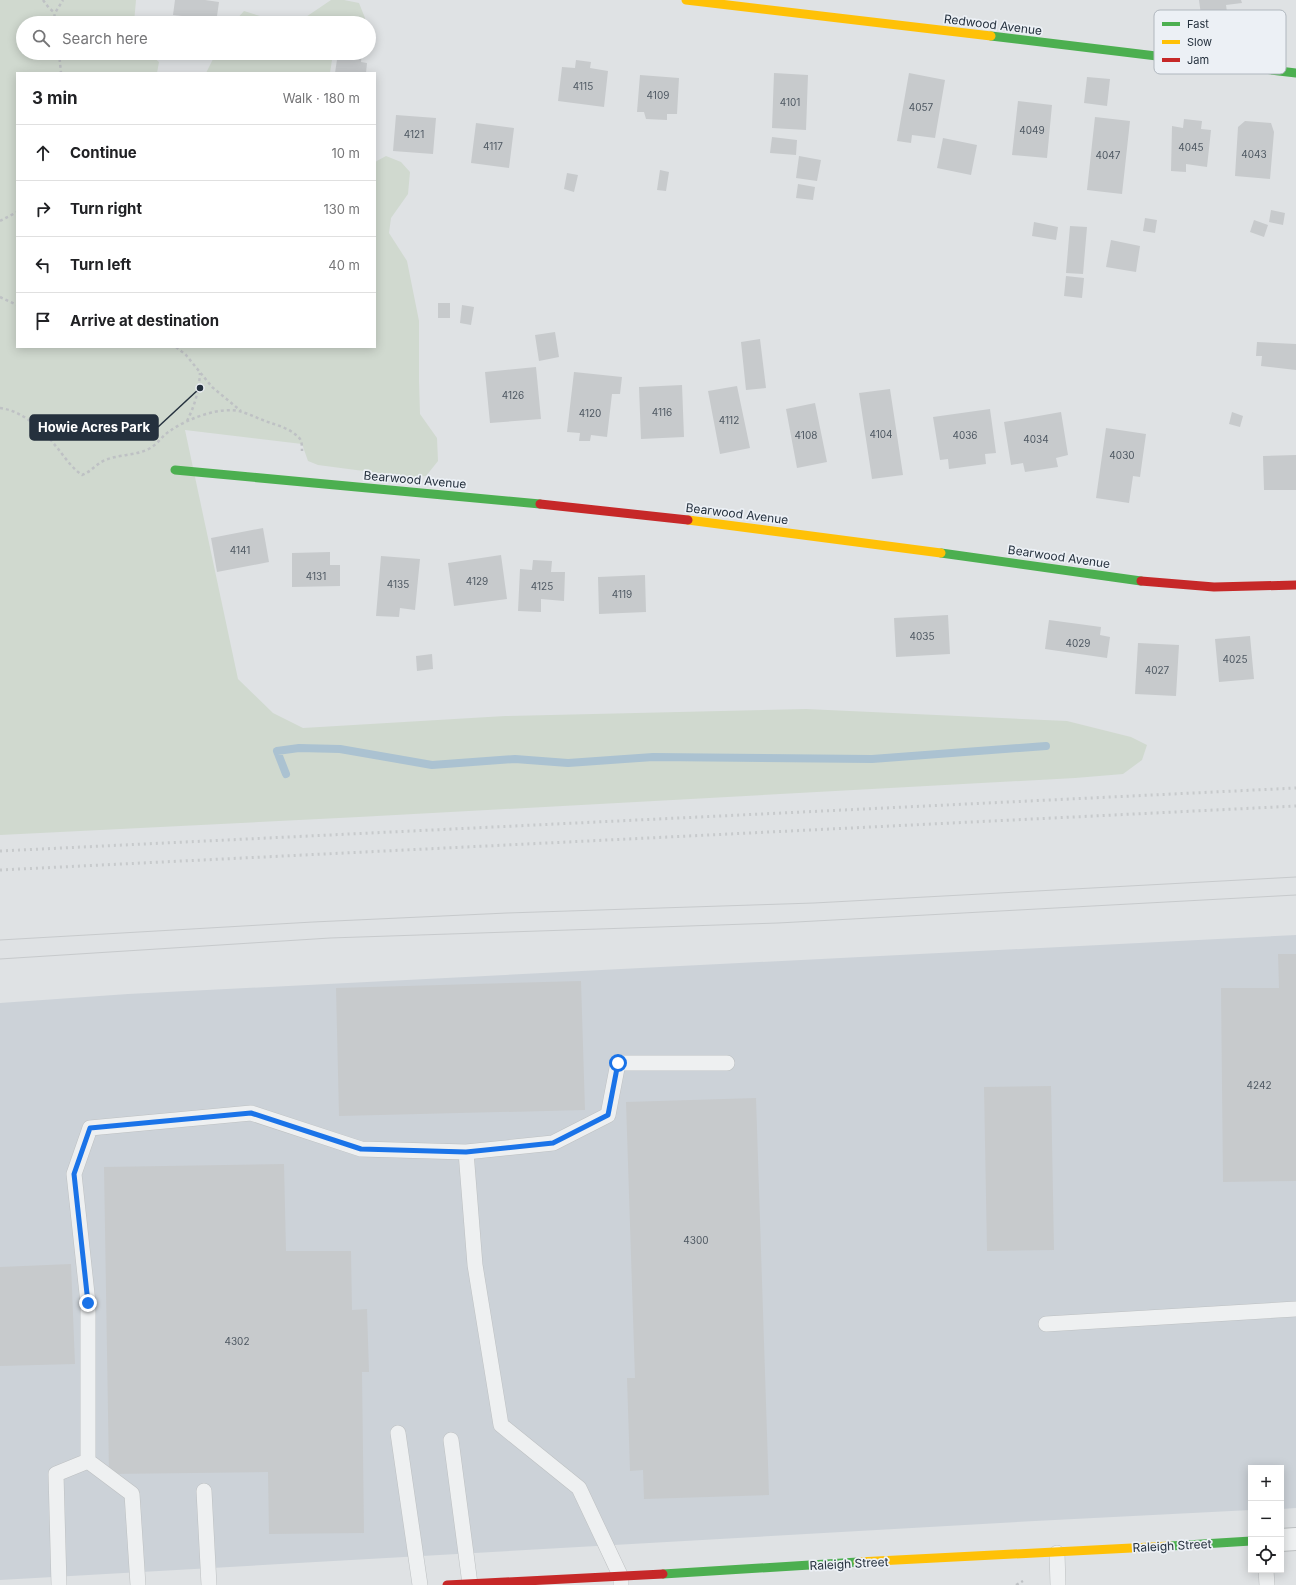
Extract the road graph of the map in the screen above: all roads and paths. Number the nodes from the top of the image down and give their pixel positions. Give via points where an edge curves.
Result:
1 (43, 0) edge
2 (62, 0) edge
3 (686, 0) edge
4 (54, 13) junction
5 (53, 16) edge
6 (1154, 56) edge
7 (60, 60) edge
8 (61, 72) edge
9 (1286, 72) edge
10 (1296, 73) edge
11 (16, 212) edge
12 (0, 220) edge
13 (0, 297) edge
14 (16, 305) edge
15 (177, 348) edge
16 (200, 373) junction
17 (0, 408) edge
18 (241, 411) junction
19 (186, 421) junction
20 (302, 451) dead end
21 (175, 470) dead end
22 (1296, 585) edge
23 (727, 1063) dead end
24 (466, 1152) junction
25 (1296, 1309) edge
26 (1046, 1324) dead end
27 (398, 1433) dead end
28 (451, 1440) dead end
29 (88, 1461) junction
30 (204, 1491) dead end
31 (1296, 1539) edge
32 (1284, 1540) edge
33 (1248, 1541) edge
34 (1057, 1553) junction
35 (1266, 1573) edge
36 (621, 1581) edge
37 (470, 1584) edge
38 (59, 1585) edge
39 (138, 1585) edge
40 (209, 1585) edge
41 (420, 1585) edge
42 (447, 1585) edge
43 (1058, 1585) edge
44 (1266, 1585) edge

1 - 4 path
2 - 4 path
3 - 6 street, Redwood Avenue
4 - 5 path
7 - 8 path
9 - 10 street, Redwood Avenue
11 - 12 path
13 - 14 path
15 - 16 path
16 - 18 path via 212,387
16 - 19 path via 200,386
17 - 19 path via 21,415 41,430 82,475 106,460 144,451
18 - 19 path via 211,412
18 - 20 path via 291,431 300,440
21 - 22 street, Bearwood Avenue via 721,523 1157,582 1214,587
23 - 24 lane via 618,1063 608,1115 553,1143
24 - 29 lane via 361,1149 251,1113 90,1128 74,1174 88,1303
24 - 36 lane via 475,1265 501,1425 580,1488
25 - 26 lane
27 - 41 lane
28 - 37 lane
29 - 38 lane via 56,1474
29 - 39 lane via 132,1494
30 - 40 lane
31 - 32 street
33 - 34 street, Raleigh Street
34 - 36 street, Raleigh Street via 837,1564
34 - 43 lane
35 - 44 lane
36 - 37 street, Raleigh Street
37 - 42 street, Raleigh Street

